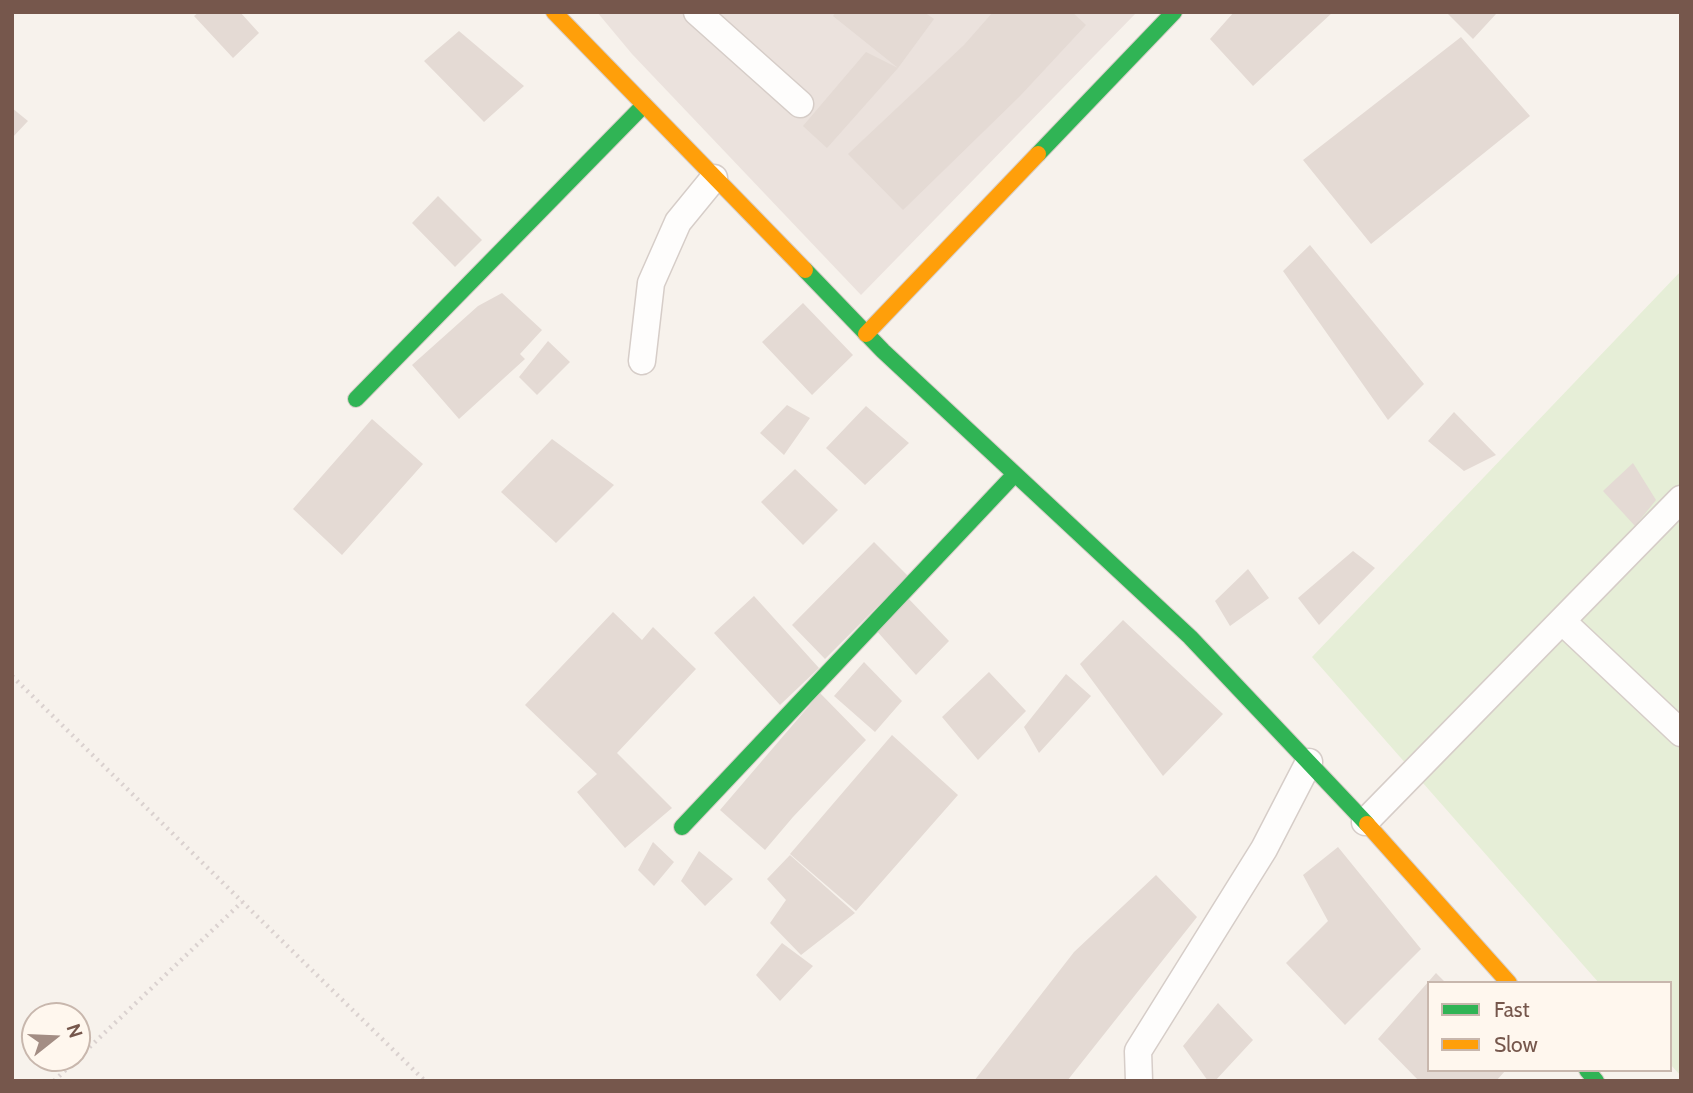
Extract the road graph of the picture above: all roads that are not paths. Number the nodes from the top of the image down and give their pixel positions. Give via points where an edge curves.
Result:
1 (554, 12) edge
2 (697, 12) edge
3 (1174, 12) edge
4 (800, 104) dead end
5 (644, 105) junction
6 (714, 178) junction
7 (866, 334) junction
8 (642, 361) dead end
9 (356, 399) dead end
10 (1015, 474) junction
11 (1681, 499) edge
12 (1562, 621) junction
13 (1681, 733) edge
14 (1308, 762) junction
15 (1365, 822) junction
16 (682, 827) dead end
17 (1507, 981) edge
18 (1139, 1081) edge

1 - 5 main road
2 - 4 lane
3 - 7 main road
5 - 6 main road
5 - 9 main road
6 - 7 main road
6 - 8 lane via 678,222 651,283
7 - 10 main road
10 - 14 main road via 1190,636
10 - 16 main road
11 - 12 lane
12 - 13 lane
12 - 15 lane
14 - 15 main road
14 - 18 lane via 1264,849 1138,1051
15 - 17 main road

